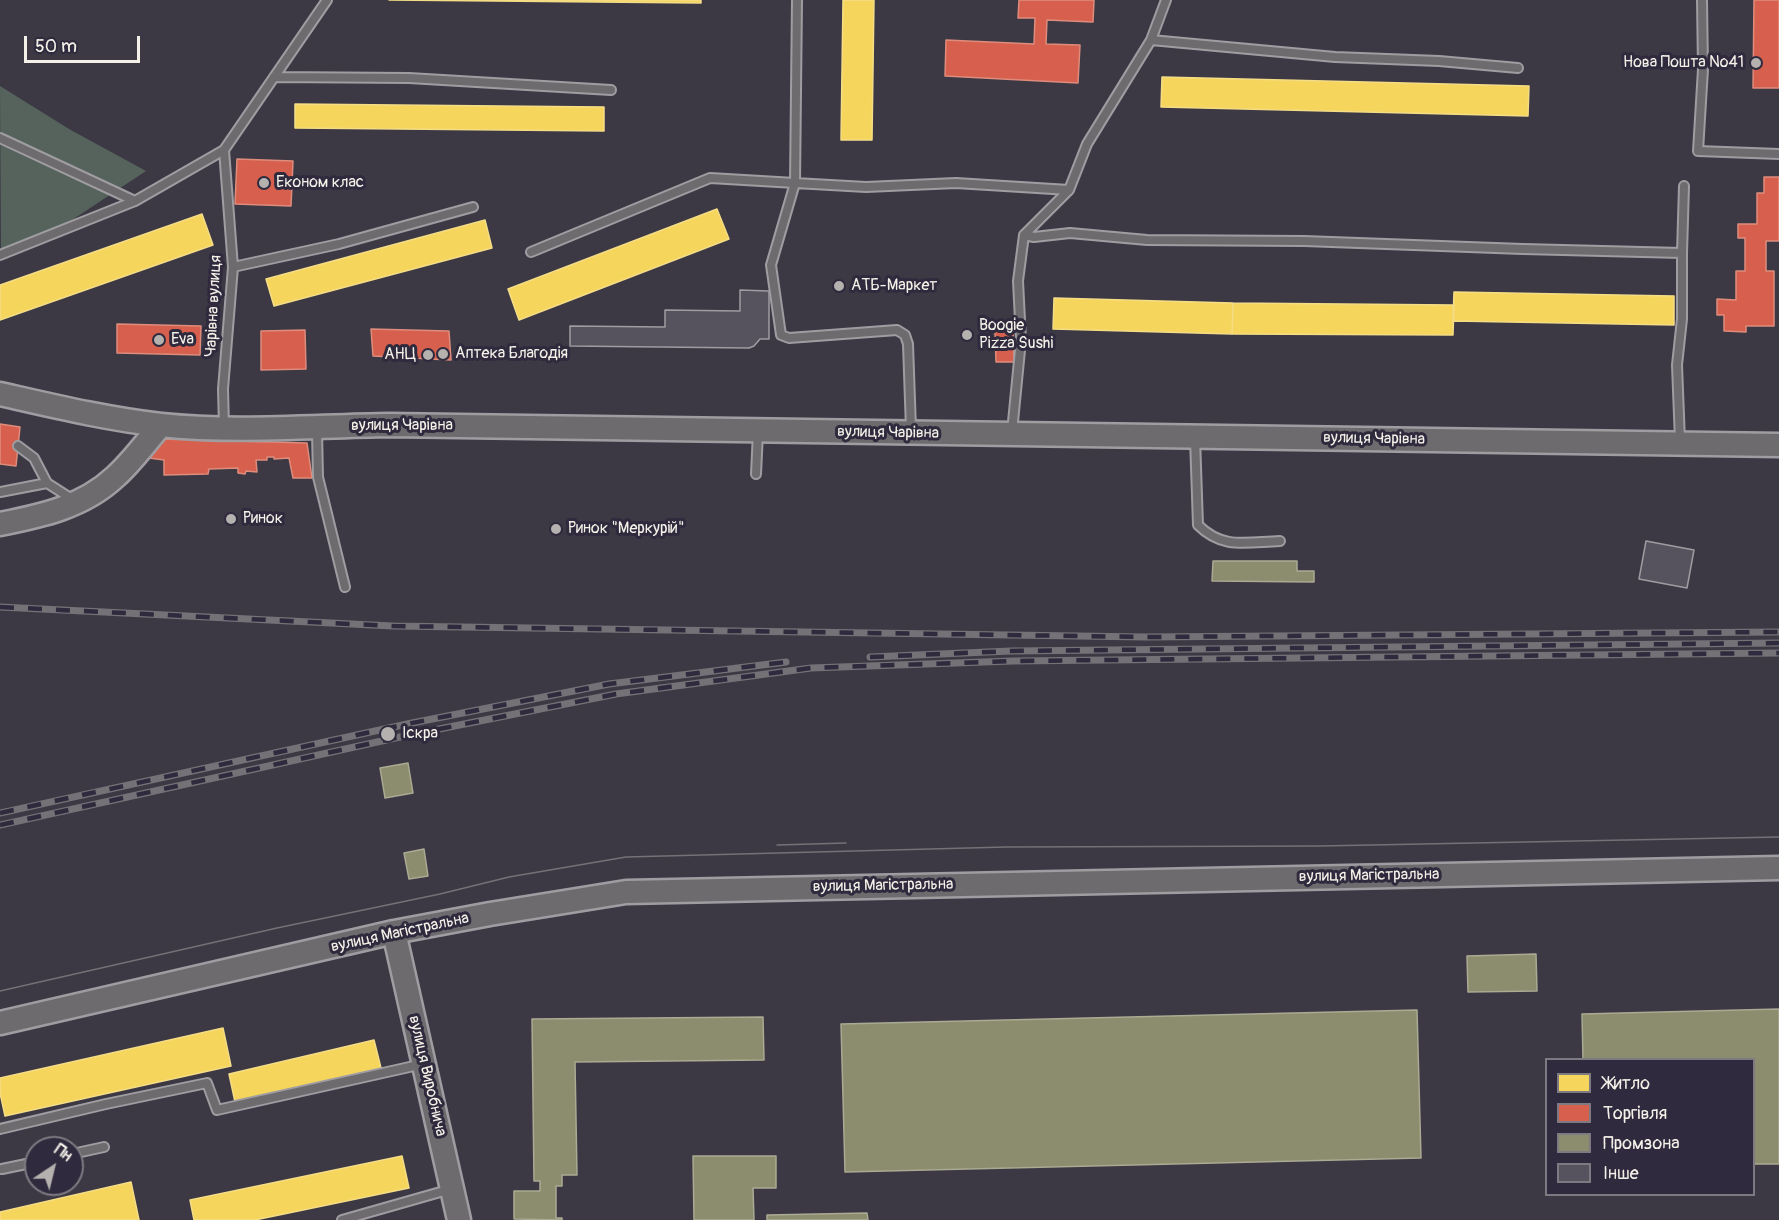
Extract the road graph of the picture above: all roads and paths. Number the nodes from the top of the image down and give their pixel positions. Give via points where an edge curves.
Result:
1 (327, 0) edge
2 (797, 0) edge
3 (1166, 0) edge
4 (1702, 0) edge
5 (1151, 40) junction
6 (1518, 68) dead end
7 (274, 77) junction
8 (611, 90) dead end
9 (0, 138) edge
10 (224, 150) junction
11 (1779, 154) edge
12 (795, 183) junction
13 (1684, 186) dead end
14 (1069, 190) junction
15 (135, 201) junction
16 (473, 207) dead end
17 (1024, 235) junction
18 (531, 252) dead end
19 (1682, 253) junction
20 (0, 255) edge
21 (233, 267) junction
22 (0, 394) edge
23 (161, 424) junction
24 (317, 426) junction
25 (224, 428) junction
26 (758, 431) junction
27 (911, 433) junction
28 (1012, 434) junction
29 (1195, 437) junction
30 (1680, 443) junction
31 (1779, 445) edge
32 (18, 446) dead end
33 (756, 474) dead end
34 (47, 483) junction
35 (0, 492) edge
36 (79, 503) junction
37 (0, 524) edge
38 (1280, 541) dead end
39 (345, 587) dead end
40 (1779, 868) edge
41 (394, 932) junction
42 (0, 1023) edge
43 (424, 1064) junction
44 (0, 1129) edge
45 (104, 1147) dead end
46 (84, 1151) edge
47 (24, 1164) edge
48 (1, 1167) edge
49 (452, 1189) junction
50 (342, 1220) edge
51 (459, 1220) edge

1 - 7 lane
2 - 12 lane
3 - 5 lane
4 - 11 lane via 1698,151
5 - 6 lane
5 - 14 lane via 1088,144
7 - 8 lane via 409,78
7 - 10 lane
9 - 15 lane
10 - 15 lane
10 - 21 lane, Чарівна вулиця
12 - 14 lane via 866,187 956,183
12 - 18 lane via 710,178
12 - 27 lane via 771,265 781,335 789,338 897,330 905,335 909,344
13 - 19 lane
14 - 17 lane
15 - 20 lane
16 - 21 lane via 339,244
17 - 19 lane via 1070,233 1147,240
17 - 28 lane via 1018,281 1021,340
19 - 30 lane via 1677,365
21 - 25 lane, Чарівна вулиця via 223,389
22 - 23 street, вулиця Чарівна
23 - 25 street, вулиця Чарівна
23 - 36 street via 115,478
24 - 25 street, вулиця Чарівна
24 - 26 street, вулиця Чарівна
24 - 39 lane via 318,477
26 - 27 street, вулиця Чарівна
26 - 33 lane
27 - 28 street, вулиця Чарівна
28 - 29 street, вулиця Чарівна
29 - 30 street, вулиця Чарівна
29 - 38 lane via 1198,525 1209,536 1224,542
30 - 31 street, вулиця Чарівна
32 - 34 lane via 34,458
34 - 35 lane
34 - 36 lane
36 - 37 street
40 - 41 street, вулиця Магістральна via 626,892
41 - 42 street, вулиця Магістральна
41 - 43 street, вулиця Виробнича
43 - 44 lane via 217,1110 207,1083
43 - 49 street, вулиця Виробнича
45 - 46 lane
47 - 48 lane
49 - 50 lane
49 - 51 street, вулиця Виробнича

